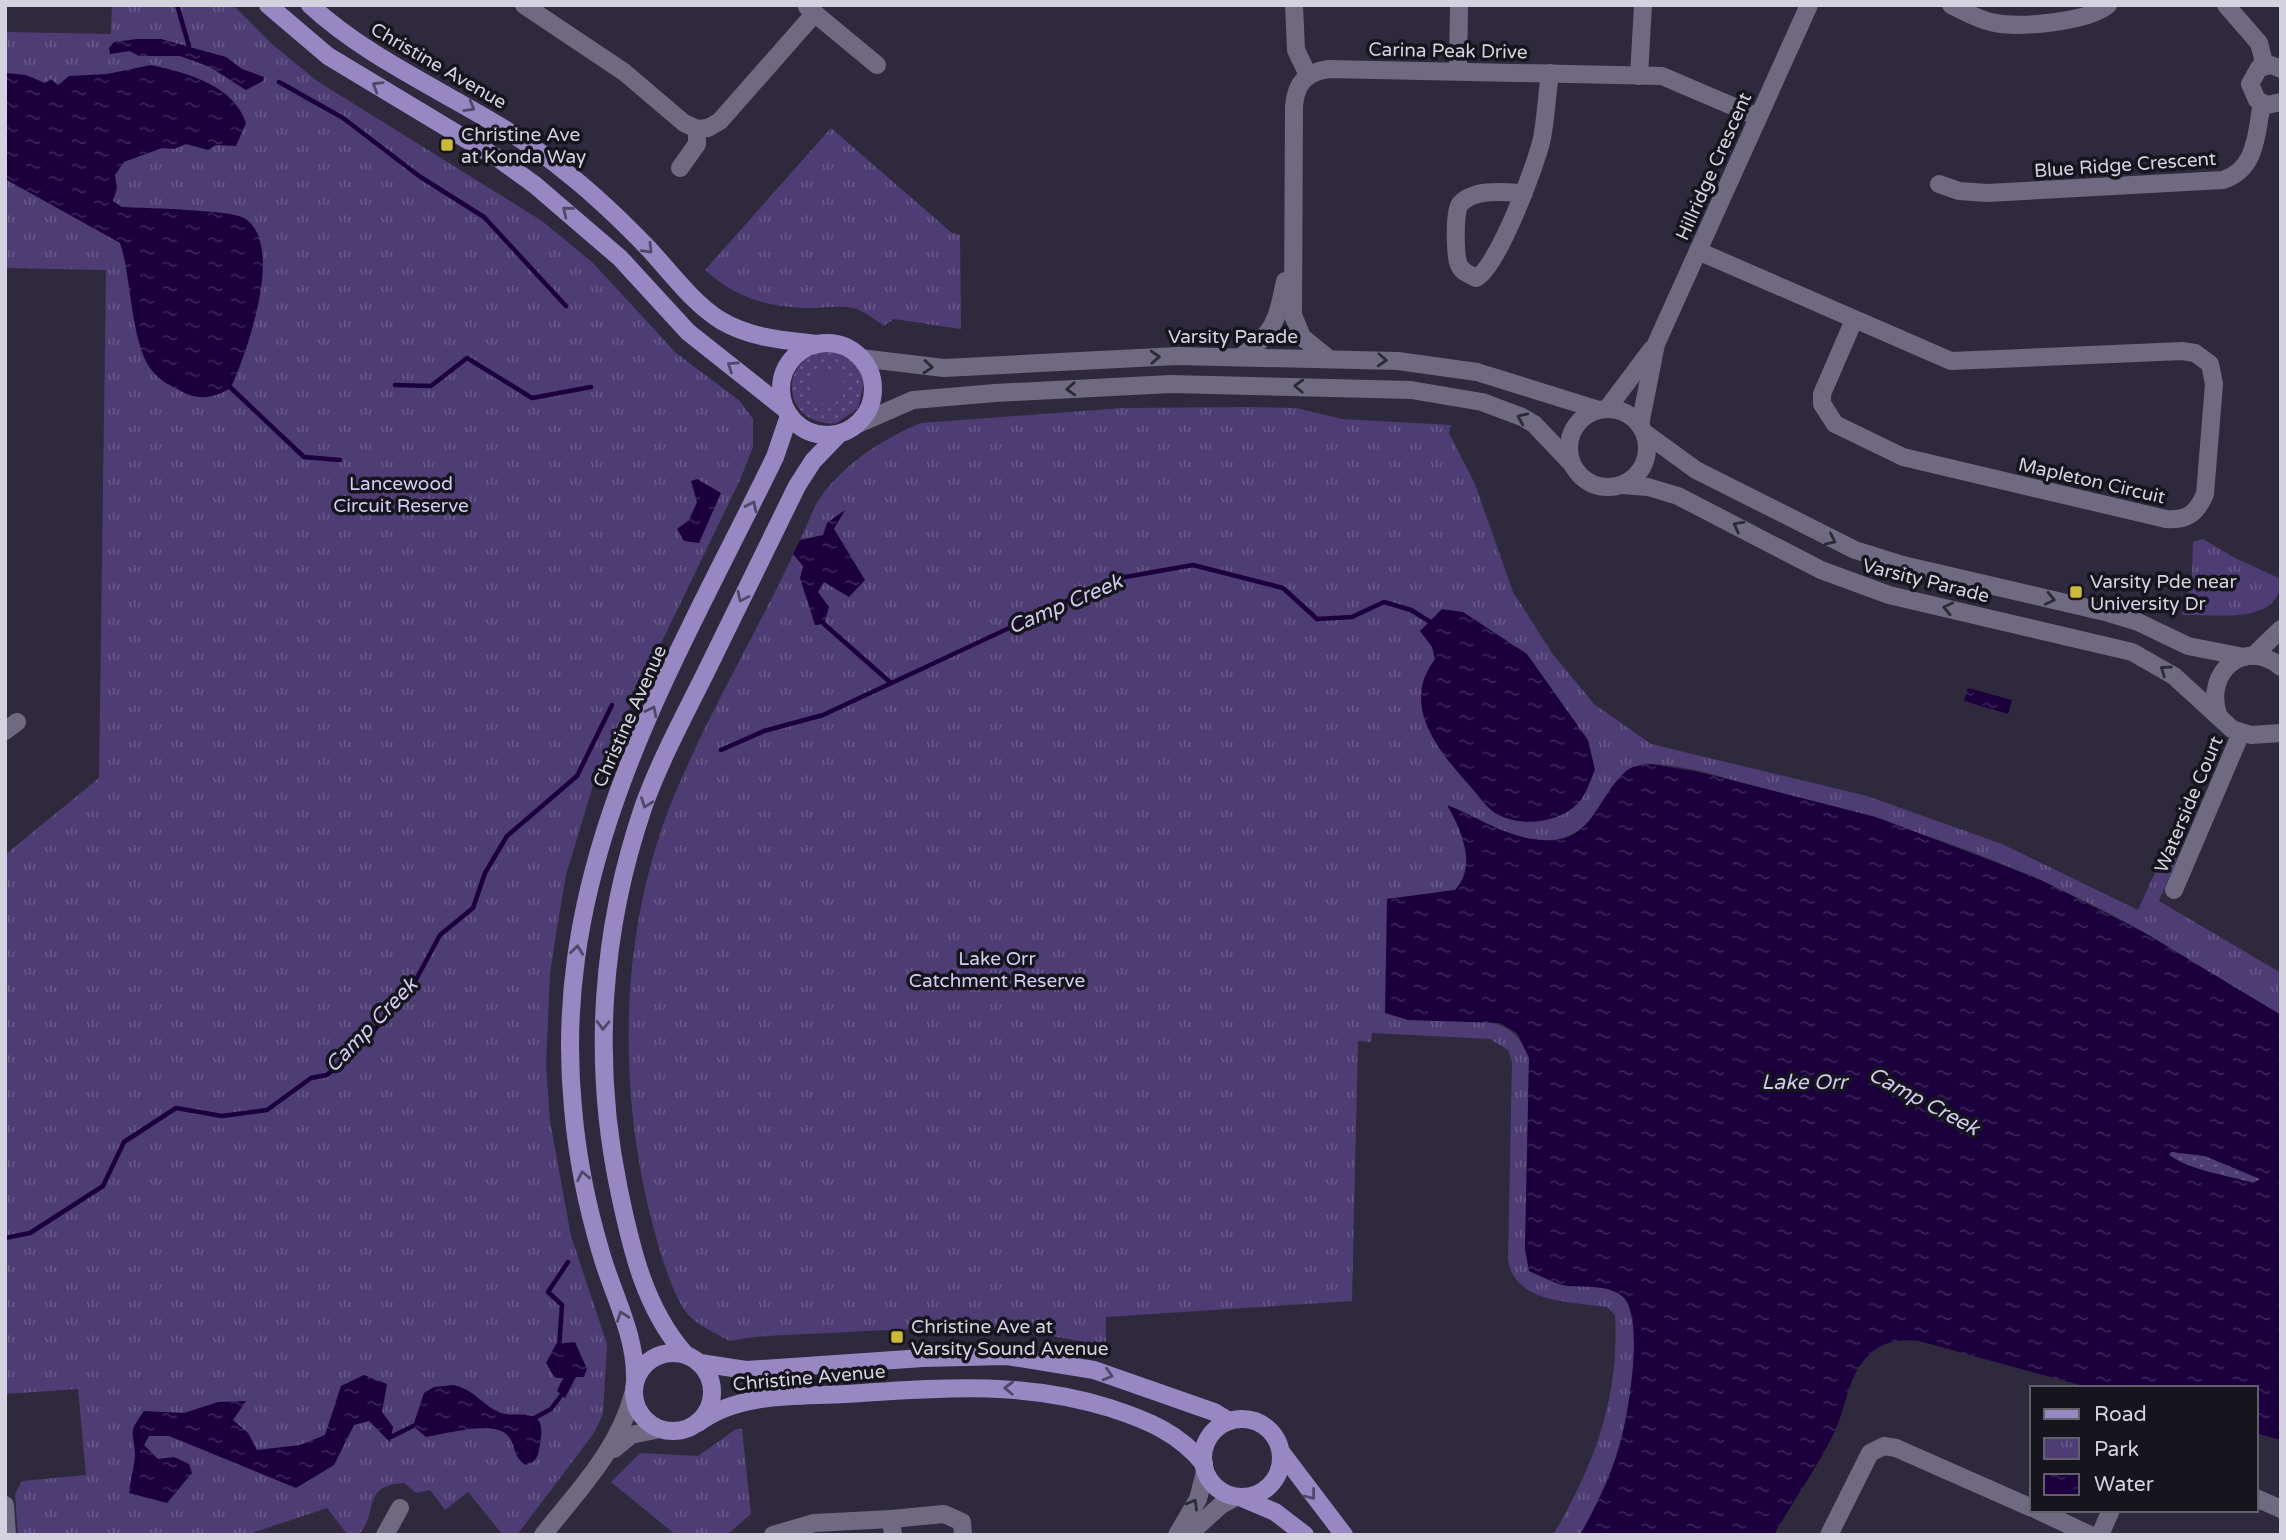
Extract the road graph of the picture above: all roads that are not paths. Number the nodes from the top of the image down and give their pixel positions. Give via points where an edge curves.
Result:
1 (268, 5) edge
2 (310, 5) edge
3 (524, 5) edge
4 (1294, 5) edge
5 (1459, 5) edge
6 (1643, 5) edge
7 (1809, 5) edge
8 (1951, 5) edge
9 (2108, 5) edge
10 (2226, 5) edge
11 (810, 9) edge
12 (877, 65) dead end
13 (2273, 67) edge
14 (1458, 71) junction
15 (1549, 73) junction
16 (1308, 75) junction
17 (1639, 76) junction
18 (2275, 103) edge
19 (1758, 117) junction
20 (697, 129) junction
21 (680, 168) dead end
22 (1939, 184) dead end
23 (1524, 193) junction
24 (1292, 248) junction
25 (1698, 251) junction
26 (1854, 320) junction
27 (817, 344) junction
28 (1656, 344) junction
29 (1242, 356) junction
30 (860, 358) junction
31 (1328, 358) junction
32 (1603, 409) junction
33 (787, 412) junction
34 (858, 424) junction
35 (1642, 429) junction
36 (839, 434) junction
37 (1572, 464) junction
38 (1622, 485) junction
39 (2281, 629) edge
40 (2248, 657) junction
41 (2281, 667) edge
42 (2218, 714) junction
43 (2281, 724) edge
44 (2241, 733) junction
45 (2281, 733) edge
46 (2262, 734) junction
47 (2174, 890) dead end
48 (693, 1359) junction
49 (634, 1387) junction
50 (1229, 1421) junction
51 (698, 1423) junction
52 (660, 1429) junction
53 (1281, 1452) junction
54 (599, 1464) junction
55 (1205, 1468) junction
56 (1238, 1497) junction
57 (2258, 1499) edge
58 (5, 1505) edge
59 (2030, 1507) edge
60 (400, 1508) dead end
61 (2281, 1509) edge
62 (2041, 1512) edge
63 (2110, 1512) edge
64 (892, 1527) edge
65 (7, 1535) edge
66 (385, 1535) edge
67 (543, 1535) edge
68 (773, 1535) edge
69 (963, 1535) edge
70 (1177, 1535) edge
71 (1188, 1535) edge
72 (1305, 1535) edge
73 (1344, 1535) edge
74 (1829, 1535) edge
75 (2090, 1535) edge
76 (2100, 1535) edge

33 -> 1 main road via 688,332 620,258 535,185 328,56
2 -> 27 main road, Christine Avenue via 350,37 497,123 566,172 622,222 709,313 760,337
3 - 20 street
4 - 16 street via 1296,50
5 - 14 street
6 - 17 street
7 - 19 street, Hillridge Crescent
8 - 9 street via 1993,23 2011,24 2088,18
10 - 13 street
11 - 12 street
11 - 20 street via 720,121
13 - 18 street via 2255,72 2250,84 2253,96
14 - 15 street, Carina Peak Drive
14 - 16 street, Carina Peak Drive via 1329,69
15 - 17 street, Carina Peak Drive
15 - 23 street via 1542,139
16 - 24 street via 1295,92
17 - 19 street, Carina Peak Drive via 1662,76
18 - 22 street, Blue Ridge Crescent via 2250,158 2236,176 2223,180 1987,193
19 - 25 street, Hillridge Crescent
20 - 21 street via 697,144
23 - 23 street via 1488,268 1476,278 1464,272 1457,253 1456,211 1461,202 1483,194
24 - 29 street via 1277,323
24 - 31 street via 1293,315 1302,337
25 - 26 street, Mapleton Circuit
25 - 28 street, Hillridge Crescent
26 - 26 street, Mapleton Circuit via 1951,360 2195,353 2210,364 2214,384 2205,494 2200,506 2185,518 2166,519 1903,457 1835,424 1822,404 1822,394
27 - 30 main road via 833,344
27 - 33 main road via 793,358 785,369 781,396
28 - 32 street, Hillridge Crescent
28 - 35 street, Hillridge Crescent
30 -> 29 street, Varsity Parade via 943,368
29 - 31 street, Varsity Parade
30 - 34 main road via 873,384 867,413
31 -> 32 street, Varsity Parade via 1450,367
32 - 35 street via 1626,413
32 - 37 street via 1588,414 1573,430
33 - 36 main road via 811,432
49 -> 33 main road, Christine Avenue via 634,1353 598,1243 576,1137 570,1025 579,932 594,860 630,756 775,457
34 - 36 main road
37 -> 34 street via 1522,417 1482,402 1412,390 1171,384 1009,392 913,400
35 - 38 street via 1647,454 1644,464
35 -> 40 street, Varsity Parade via 1696,470 1855,550 2105,612 2188,646
36 -> 48 main road via 797,486 679,725 645,803 617,902 606,967 603,1079 611,1152 648,1295 660,1325
37 - 38 street via 1587,482 1610,488
42 -> 38 street, Varsity Parade via 2174,676 2132,652 1851,583 1678,496
39 - 40 street
40 - 41 street, Varsity Parade via 2264,657
40 - 42 street via 2233,662 2217,679
42 - 44 street, Varsity Parade
43 - 46 street
44 - 46 street
44 - 47 street, Waterside Court
45 - 46 street
48 - 49 main road via 658,1355 640,1369
48 -> 50 main road, Christine Avenue via 746,1370 1007,1356 1094,1370
48 - 51 main road via 712,1387 712,1400
49 - 52 main road via 641,1416
49 - 54 street via 622,1427
50 - 53 main road, Christine Avenue via 1248,1419 1266,1427
50 - 55 main road via 1209,1438
51 - 52 main road via 673,1432
55 -> 51 main road, Christine Avenue via 1182,1440 1134,1416 1024,1388 772,1398 728,1405
52 - 54 street via 631,1435
53 - 56 main road via 1272,1484 1263,1492
53 -> 73 main road, Christine Avenue
54 - 67 street
55 - 56 main road, Christine Avenue via 1218,1489
70 -> 55 street via 1198,1499
56 - 71 street via 1221,1505
56 - 72 main road, Christine Avenue via 1283,1517
57 - 61 street
58 - 65 street
59 - 74 street via 1884,1446 1870,1453
60 - 66 street
62 - 75 street
63 - 76 street
64 - 68 street via 814,1523
64 - 69 street via 953,1515 962,1522

